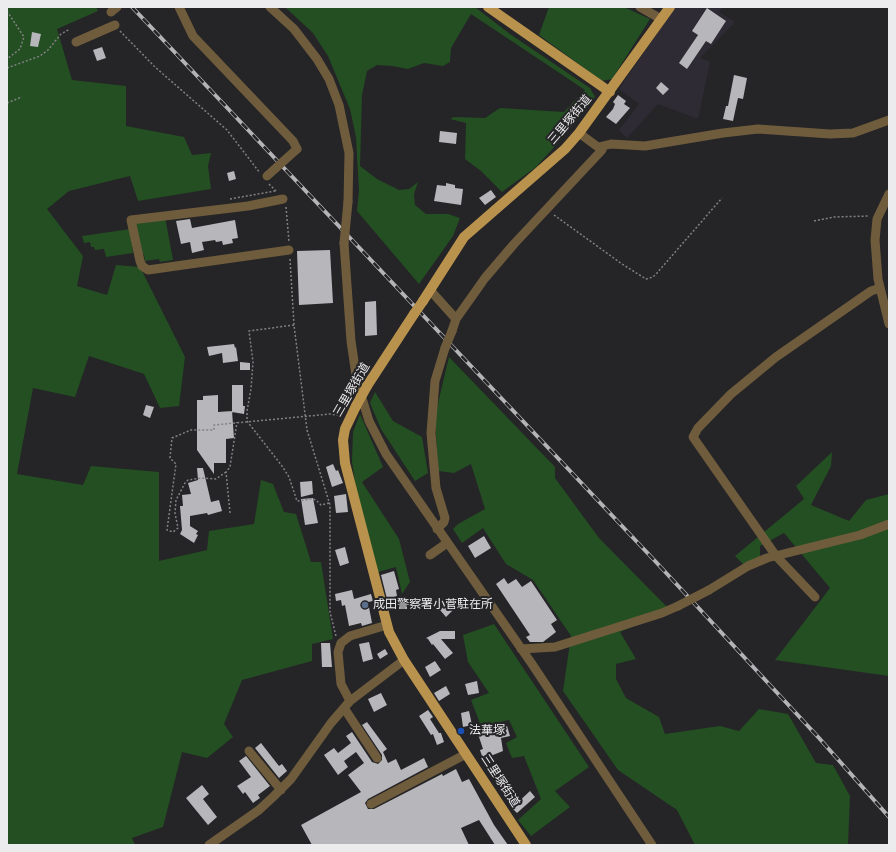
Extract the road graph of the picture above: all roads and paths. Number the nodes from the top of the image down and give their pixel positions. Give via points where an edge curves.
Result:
1 (179, 7) edge
2 (270, 7) edge
3 (488, 7) edge
4 (640, 7) edge
5 (670, 7) edge
6 (7, 11) edge
7 (661, 19) junction
8 (115, 25) joint
9 (70, 29) dead end
10 (76, 42) dead end
11 (7, 59) edge
12 (7, 68) edge
13 (610, 92) junction
14 (22, 97) dead end
15 (7, 103) edge
16 (889, 120) edge
17 (579, 133) junction
18 (599, 148) junction
19 (266, 178) junction
20 (275, 191) junction
21 (889, 194) edge
22 (722, 198) dead end
23 (228, 199) dead end
24 (283, 199) junction
25 (546, 209) junction
26 (878, 216) junction
27 (814, 221) dead end
28 (289, 250) junction
29 (880, 288) junction
30 (430, 290) junction
31 (456, 319) junction
32 (889, 324) edge
33 (294, 325) junction
34 (305, 417) junction
35 (349, 417) junction
36 (247, 421) junction
37 (238, 422) junction
38 (226, 472) junction
39 (329, 503) junction
40 (230, 514) dead end
41 (889, 524) edge
42 (437, 529) junction
43 (447, 543) junction
44 (430, 554) dead end
45 (776, 556) junction
46 (816, 597) dead end
47 (387, 625) junction
48 (341, 643) junction
49 (521, 649) junction
50 (404, 660) junction
51 (350, 701) junction
52 (344, 708) junction
53 (249, 751) dead end
54 (466, 754) junction
55 (378, 758) dead end
56 (281, 790) junction
57 (371, 804) dead end
58 (209, 845) edge
59 (526, 845) edge
60 (652, 845) edge

1 - 19 street, bridge via 193,36 293,141 297,149
2 - 42 street, bridge via 294,29 317,59 339,105 349,153 344,243 353,363 362,403 386,454
3 - 13 main road
4 - 7 street
5 - 7 main road, 三里塚街道
6 - 11 path via 24,37 20,49
7 - 13 main road, 三里塚街道
8 - 10 street
8 - 19 path via 155,67 227,130
9 - 12 path via 61,34 40,56
13 - 17 main road, 三里塚街道
14 - 15 path
16 - 18 street via 852,133 758,129 645,146 611,144
17 - 18 street
17 - 30 main road, 三里塚街道 via 565,149 464,237
18 - 25 street via 602,150
19 - 20 path
20 - 23 path
20 - 24 path
21 - 26 street
22 - 25 path via 657,273 646,279
24 - 28 path
24 - 28 street via 248,206 132,220 140,261 148,270
25 - 31 street via 485,278
26 - 27 path via 834,217
26 - 29 street via 875,240
28 - 33 path
29 - 32 street
29 - 45 street via 871,291 776,357 731,394 694,432 694,441
30 - 31 street
30 - 35 main road, 三里塚街道, bridge
31 - 42 street, bridge via 435,381 431,434 436,488 445,518
33 - 34 path
33 - 36 path via 249,331 253,362
34 - 35 path via 330,414
34 - 36 path
34 - 39 path
35 - 47 main road, 三里塚街道 via 344,440 347,478
36 - 37 path
36 - 39 path via 289,477 297,501 312,499 321,505
37 - 38 path via 230,467
37 - 38 path via 214,424 214,430 191,430 172,438 170,458 176,464 167,530 173,532 178,528 176,500 188,480 216,479
38 - 40 path
39 - 48 path via 330,612 333,629
41 - 45 street via 860,535
42 - 43 street
43 - 44 street
43 - 49 street
45 - 46 street
45 - 49 street, bridge via 748,566 709,590 662,613 555,647
47 - 48 street via 350,636
47 - 50 main road, 三里塚街道 via 394,644
48 - 51 street via 338,652 341,684
49 - 60 street
50 - 51 street
50 - 54 main road, 三里塚街道
51 - 52 street
52 - 55 street
52 - 56 street
53 - 56 street
54 - 57 street
54 - 59 main road, 三里塚街道
56 - 58 street via 259,810

